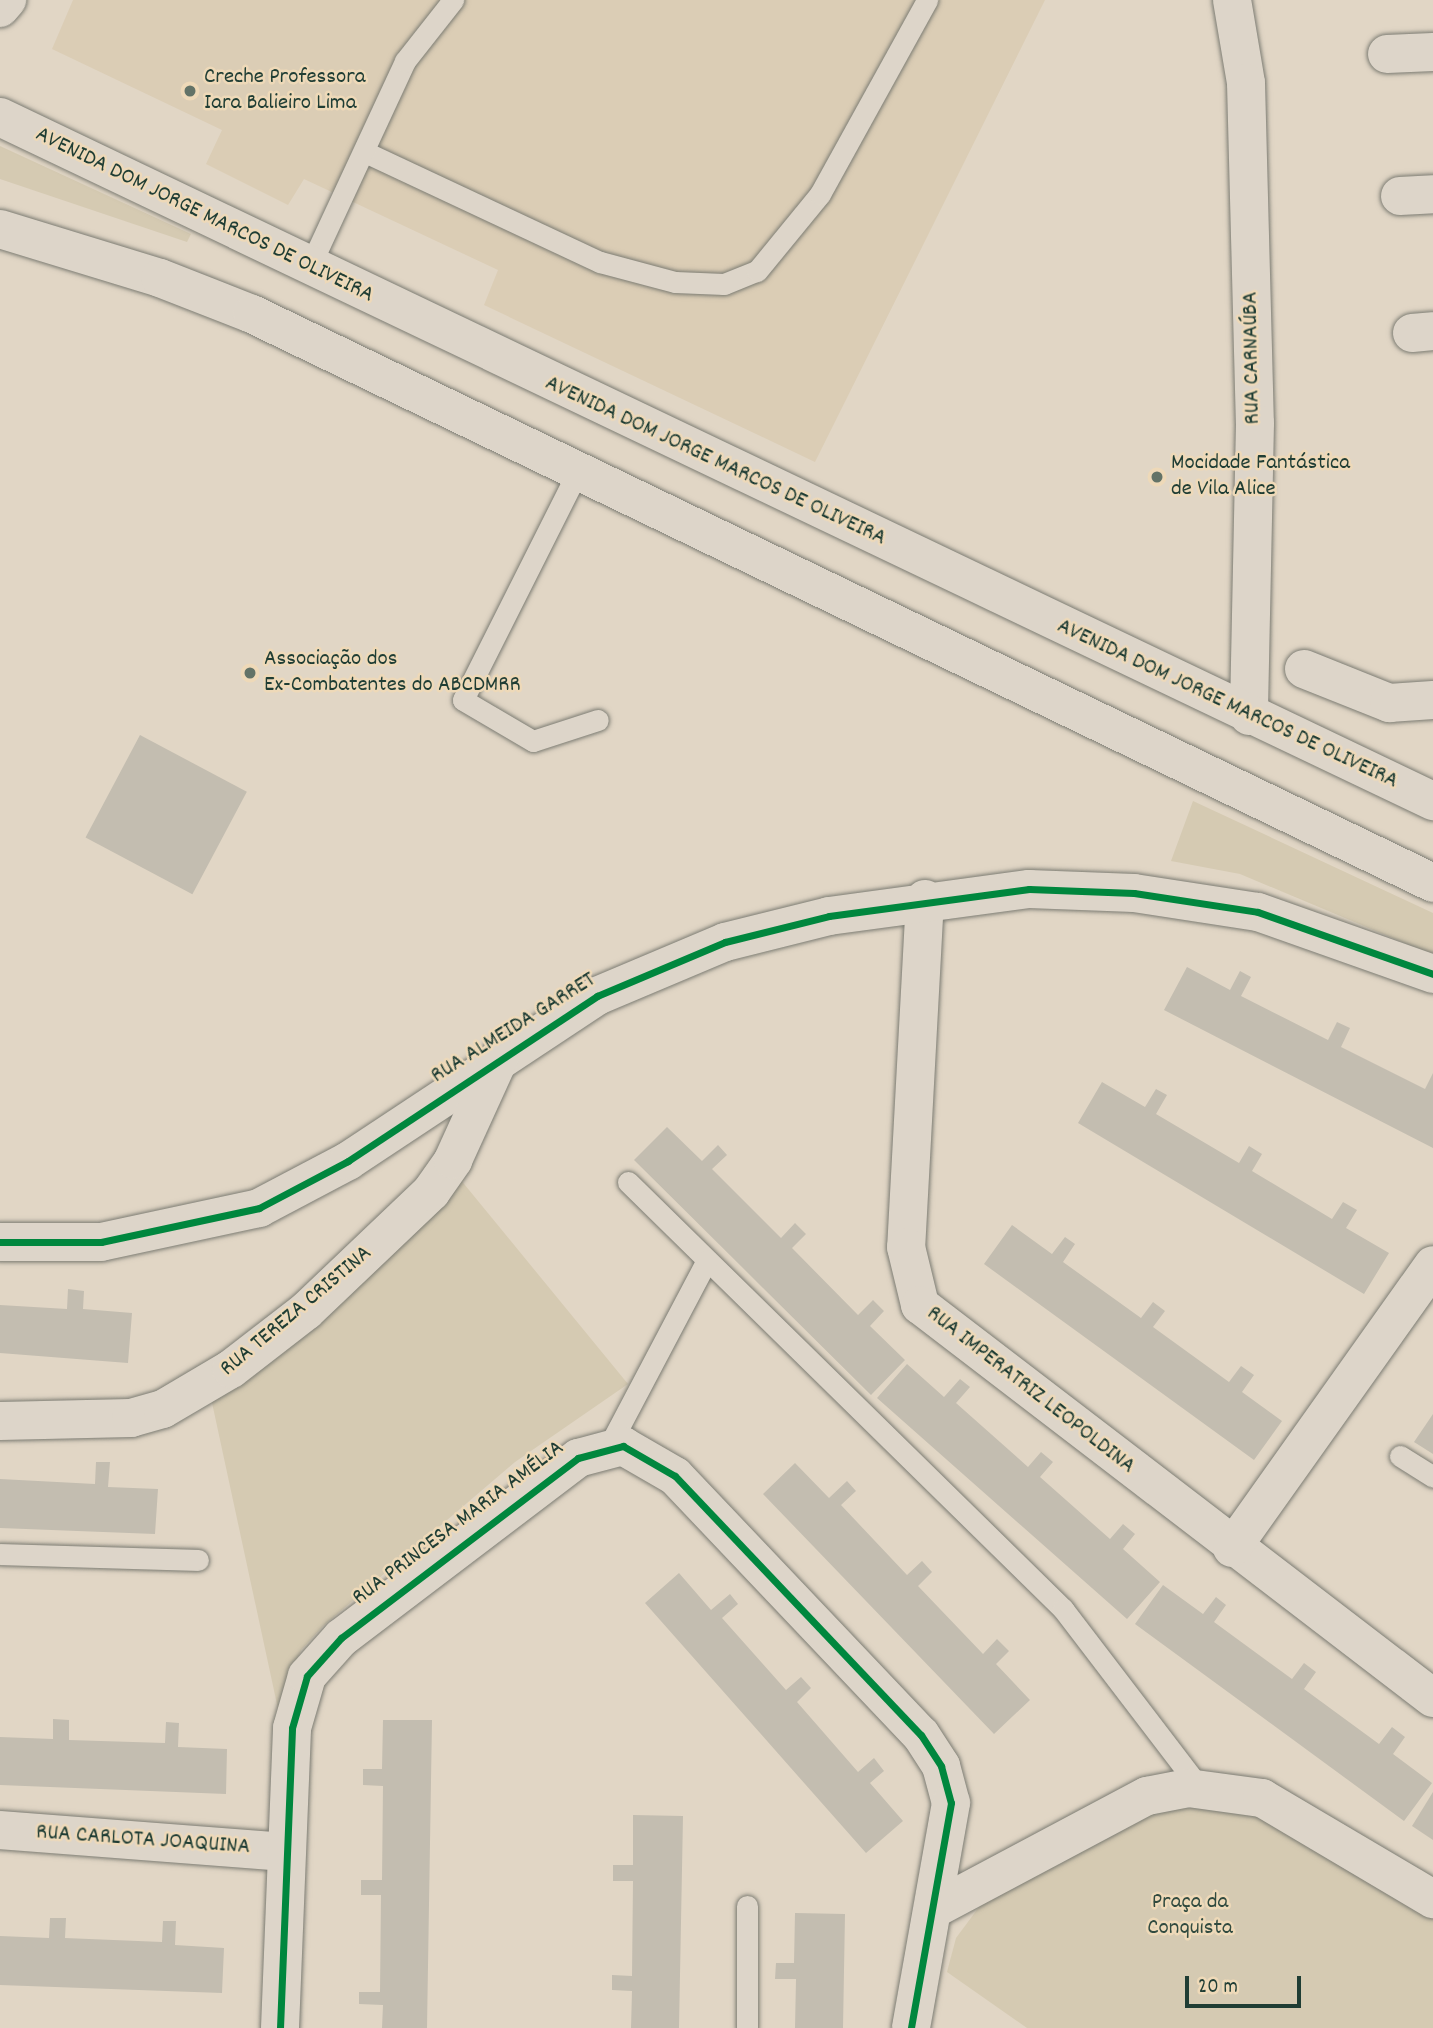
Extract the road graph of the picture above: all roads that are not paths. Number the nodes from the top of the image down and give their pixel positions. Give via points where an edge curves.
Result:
1 (6, 0) edge
2 (453, 0) edge
3 (927, 0) edge
4 (1232, 0) edge
5 (0, 8) edge
6 (1433, 52) edge
7 (1387, 54) dead end
8 (0, 117) edge
9 (367, 153) junction
10 (0, 229) edge
11 (309, 268) junction
12 (578, 471) junction
13 (1304, 669) dead end
14 (1433, 700) edge
15 (1249, 716) junction
16 (598, 720) dead end
17 (1433, 801) edge
18 (1433, 883) edge
19 (925, 899) junction
20 (1433, 974) edge
21 (500, 1057) junction
22 (628, 1182) dead end
23 (0, 1242) edge
24 (707, 1260) junction
25 (1433, 1265) edge
26 (0, 1421) edge
27 (610, 1446) junction
28 (1400, 1455) dead end
29 (1433, 1477) edge
30 (1232, 1548) junction
31 (0, 1554) edge
32 (198, 1560) dead end
33 (1433, 1698) edge
34 (1200, 1788) junction
35 (0, 1830) edge
36 (286, 1852) junction
37 (1433, 1899) edge
38 (747, 1906) dead end
39 (936, 1908) junction
40 (280, 2028) edge
41 (747, 2028) edge
42 (911, 2028) edge

1 - 5 street
2 - 9 lane via 405,61
3 - 9 lane via 820,194 757,271 724,284 674,282 600,261
4 - 15 street, RUA CARNAÚBA via 1246,83 1255,423
6 - 7 street
8 - 11 street, AVENIDA DOM JORGE MARCOS DE OLIVEIRA
9 - 11 lane
10 - 12 street via 160,278 251,314
11 - 15 street, AVENIDA DOM JORGE MARCOS DE OLIVEIRA
12 - 16 lane via 463,699 533,741
12 - 18 street
13 - 14 street via 1389,703
15 - 17 street, AVENIDA DOM JORGE MARCOS DE OLIVEIRA
19 - 20 street, RUA ALMEIDA GARRET via 1083,889 1196,900 1315,929
19 - 21 street, RUA ALMEIDA GARRET via 725,942 597,996
19 - 30 street, RUA IMPERATRIZ LEOPOLDINA via 905,1247 911,1287 931,1318
21 - 23 street, RUA ALMEIDA GARRET via 348,1161 259,1208 101,1242
21 - 26 street, RUA TEREZA CRISTINA via 453,1160 431,1192 306,1311 231,1370 173,1404 131,1418
22 - 24 lane
24 - 27 lane
24 - 34 lane via 1063,1609
25 - 30 street
27 - 36 street, RUA PRINCESA MARIA AMÉLIA via 578,1458 317,1661 295,1711
27 - 39 street via 637,1449 675,1476 922,1735 941,1766 951,1803
28 - 29 lane
30 - 33 street, RUA IMPERATRIZ LEOPOLDINA
31 - 32 lane
34 - 37 street via 1262,1798
34 - 39 street via 1147,1796
35 - 36 street, RUA CARLOTA JOAQUINA
36 - 40 street, RUA PRINCESA MARIA AMÉLIA
38 - 41 lane
39 - 42 street

